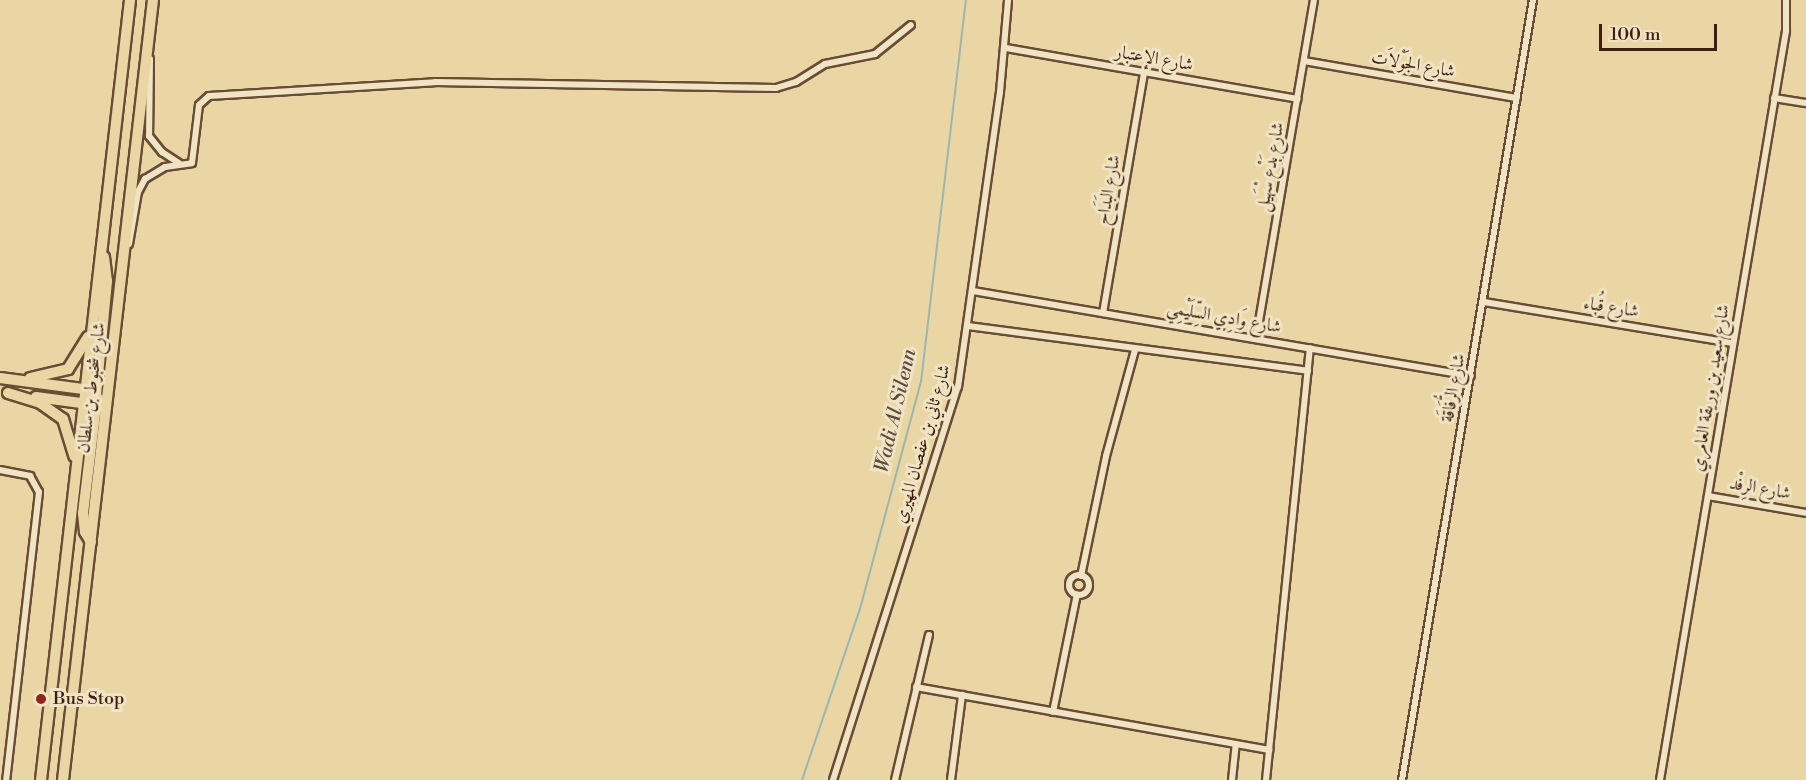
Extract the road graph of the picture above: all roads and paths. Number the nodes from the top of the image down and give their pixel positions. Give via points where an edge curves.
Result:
1 (130, 0) edge
2 (153, 0) edge
3 (1008, 0) edge
4 (1314, 0) edge
5 (1533, 0) edge
6 (1786, 0) edge
7 (911, 26) dead end
8 (1006, 48) junction
9 (147, 50) junction
10 (1304, 62) junction
11 (1144, 72) junction
12 (1517, 98) junction
13 (1774, 98) junction
14 (1298, 99) junction
15 (1806, 104) edge
16 (179, 163) junction
17 (102, 253) junction
18 (123, 258) junction
19 (973, 291) junction
20 (1484, 302) junction
21 (1103, 313) junction
22 (968, 326) junction
23 (92, 328) junction
24 (1256, 339) junction
25 (1733, 343) junction
26 (1310, 348) junction
27 (1135, 350) junction
28 (1308, 371) junction
29 (1471, 376) junction
30 (0, 378) edge
31 (18, 380) junction
32 (55, 385) junction
33 (91, 390) junction
34 (108, 392) junction
35 (4, 393) edge
36 (84, 404) junction
37 (101, 406) junction
38 (0, 471) edge
39 (76, 473) junction
40 (1708, 496) junction
41 (1806, 513) edge
42 (1081, 576) junction
43 (1077, 594) junction
44 (928, 635) dead end
45 (916, 687) junction
46 (962, 695) junction
47 (1053, 712) junction
48 (1236, 744) junction
49 (1269, 750) junction
50 (0, 759) edge
51 (8, 759) junction
52 (6, 780) edge
53 (40, 780) edge
54 (63, 780) edge
55 (833, 780) edge
56 (895, 780) edge
57 (951, 780) edge
58 (1232, 780) edge
59 (1266, 780) edge
60 (1402, 780) edge
61 (1660, 780) edge

1 - 17 main road, شارع شخبوط بن سلطان
2 - 9 main road, شارع شخبوط بن سلطان
3 - 8 street, شارع ثاني بن عفصان المهيري
4 - 10 street, شارع بَدْع سْهَيل
5 - 12 street, شارع الرُّفَاقَة
6 - 13 street, شارع سعيد بن وريقة العامري via 1786,31
7 - 16 street via 875,54 825,64 776,88 435,82 209,96 199,105 192,163
8 - 11 street, شارع الإعتبار
8 - 19 street, شارع ثاني بن عفصان المهيري
9 - 16 street via 152,75 149,136 162,152
9 - 18 main road, شارع شخبوط بن سلطان
10 - 12 street, شارع الجَوْلاَت
10 - 14 street, شارع بَدْع سْهَيل
11 - 14 street, شارع الإعتبار
11 - 21 street, شارع البَدَاح
12 - 20 street, شارع الرُّفَاقَة
13 - 15 street
13 - 25 street, شارع سعيد بن وريقة العامري
14 - 24 street, شارع بَدْع سْهَيل
16 - 18 street via 158,170 141,185
17 - 23 main road, شارع شخبوط بن سلطان
17 - 33 main road via 108,281
18 - 34 main road, شارع شخبوط بن سلطان
19 - 21 street, شارع وَادِي السِّلَيْمِي
19 - 22 street, شارع ثاني بن عفصان المهيري
20 - 25 street, شارع قُباء
20 - 29 street, شارع الرُّفَاقَة
21 - 24 street, شارع وَادِي السِّلَيْمِي
22 - 27 street
22 - 55 street, شارع ثاني بن عفصان المهيري via 954,404
23 - 31 main road via 68,369
23 - 33 main road, شارع شخبوط بن سلطان
24 - 26 street, شارع وَادِي السِّلَيْمِي
25 - 40 street, شارع سعيد بن وريقة العامري
26 - 28 street
26 - 29 street, شارع وَادِي السِّلَيْمِي
27 - 28 street
27 - 42 street via 1106,456
28 - 49 street
29 - 60 street, شارع الرُّفَاقَة
30 - 31 main road
31 - 32 main road
32 - 33 main road
32 - 35 main road via 59,390 54,396
33 - 34 main road
33 - 36 main road, شارع شخبوط بن سلطان
33 - 37 main road
34 - 37 main road, شارع شخبوط بن سلطان
35 - 36 main road
35 - 39 main road via 40,403 63,419 71,434
36 - 37 main road
36 - 39 main road, شارع شخبوط بن سلطان
37 - 54 main road, شارع شخبوط بن سلطان via 91,542
38 - 51 street via 30,476 39,492
39 - 53 main road, شارع شخبوط بن سلطان
40 - 41 street, شارع الرِفْد
40 - 61 street, شارع سعيد بن وريقة العامري
42 - 43 street via 1070,581 1070,588
42 - 43 street via 1089,586 1086,592
43 - 47 street
44 - 45 street
45 - 46 street
45 - 56 street
46 - 47 street
46 - 57 street
47 - 48 street
48 - 49 street
48 - 58 street
49 - 59 street
50 - 51 street
51 - 52 street

